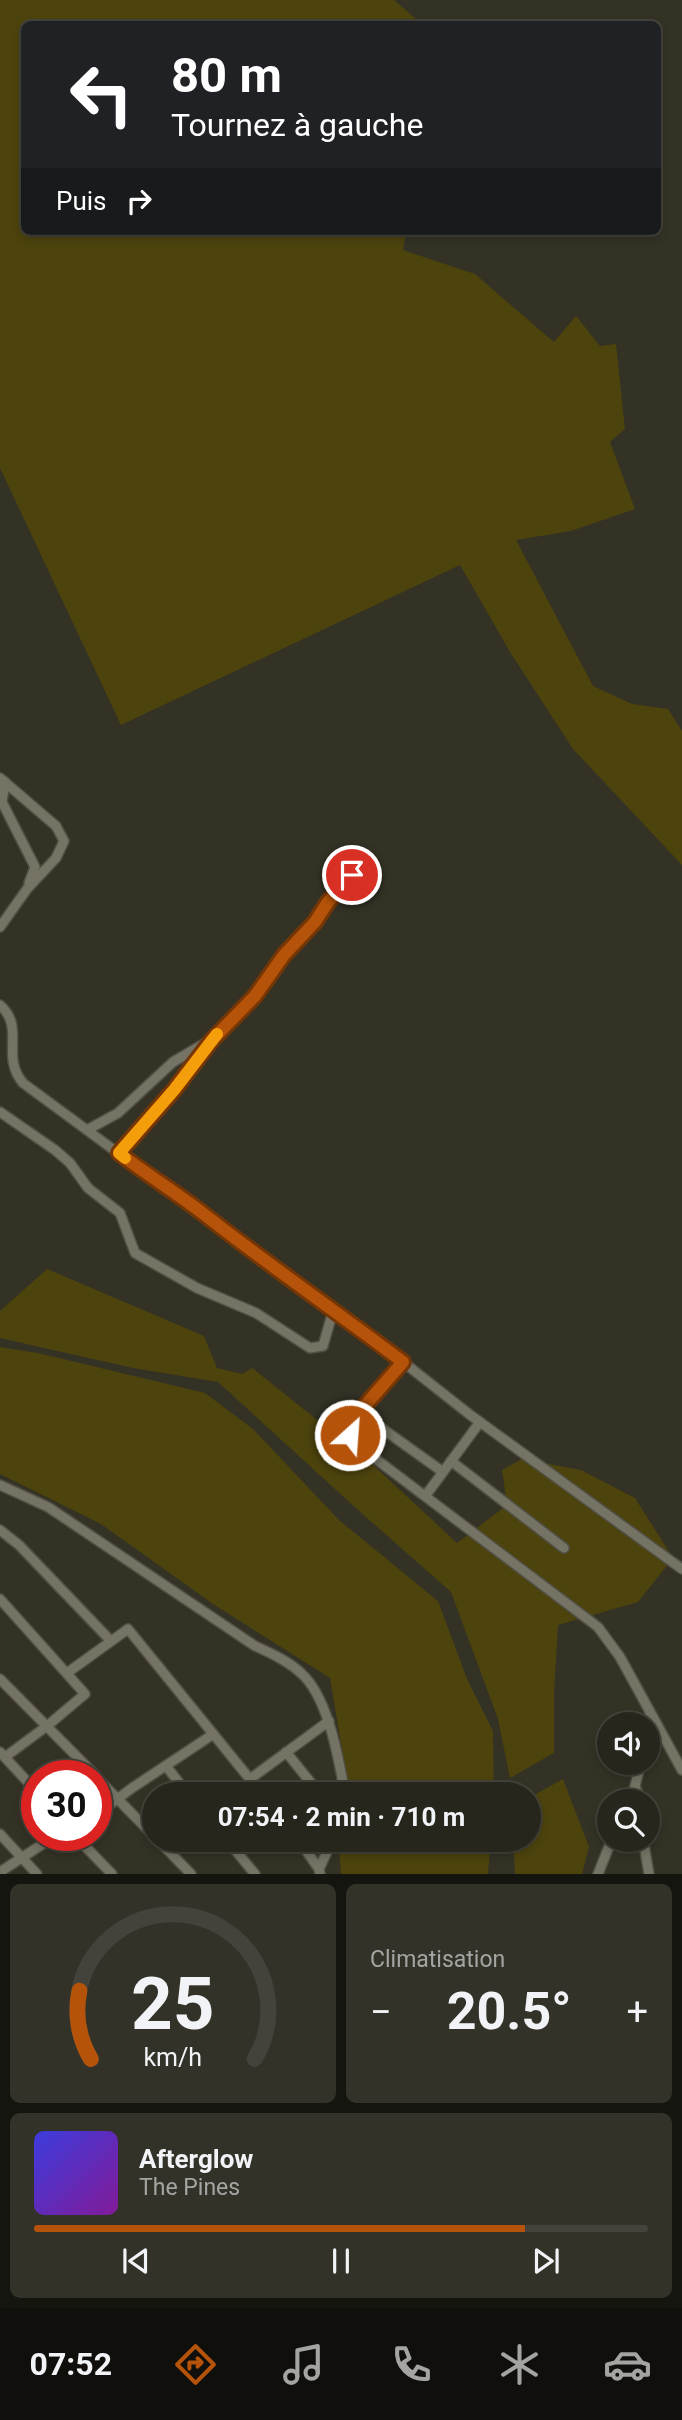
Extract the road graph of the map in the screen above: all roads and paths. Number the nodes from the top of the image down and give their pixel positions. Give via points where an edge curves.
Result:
1 (2, 780) edge
2 (352, 875) dead end
3 (27, 889) junction
4 (0, 927) edge
5 (0, 1006) edge
6 (212, 1040) junction
7 (12, 1065) junction
8 (2, 1068) dead end
9 (0, 1112) edge
10 (87, 1130) junction
11 (119, 1153) junction
12 (333, 1311) junction
13 (403, 1362) junction
14 (359, 1412) junction
15 (481, 1422) junction
16 (451, 1461) junction
17 (443, 1472) junction
18 (0, 1485) edge
19 (426, 1495) junction
20 (0, 1530) edge
21 (565, 1548) dead end
22 (682, 1569) edge
23 (0, 1599) edge
24 (110, 1640) junction
25 (67, 1673) junction
26 (0, 1679) edge
27 (648, 1712) edge
28 (329, 1721) junction
29 (47, 1726) junction
30 (660, 1732) edge
31 (212, 1735) junction
32 (286, 1752) junction
33 (2, 1754) edge
34 (80, 1760) edge
35 (166, 1766) junction
36 (682, 1770) edge
37 (21, 1775) edge
38 (638, 1775) edge
39 (250, 1779) junction
40 (179, 1782) edge
41 (252, 1782) edge
42 (310, 1782) edge
43 (342, 1782) edge
44 (635, 1787) edge
45 (112, 1793) edge
46 (119, 1800) junction
47 (112, 1805) edge
48 (142, 1824) edge
49 (0, 1834) edge
50 (32, 1851) edge
51 (90, 1851) edge
52 (170, 1852) edge
53 (237, 1852) edge
54 (307, 1852) edge
55 (328, 1852) edge
56 (607, 1852) edge
57 (645, 1852) edge
58 (22, 1858) junction
59 (0, 1872) edge
60 (320, 1872) edge
61 (37, 1874) edge
62 (112, 1874) edge
63 (191, 1874) edge
64 (255, 1874) edge
65 (598, 1874) edge
66 (649, 1874) edge

1 - 3 street via 2,802 35,867
1 - 3 street via 64,837 56,858
2 - 6 street via 255,996
3 - 4 street
5 - 7 street via 12,1024
6 - 10 street via 173,1062 118,1113
6 - 11 street
7 - 8 street
7 - 10 street via 23,1083
9 - 12 street via 55,1150 88,1188 120,1213 135,1252 147,1260 256,1313 310,1348 323,1346
10 - 11 street
11 - 12 street
12 - 13 street
13 - 14 street
13 - 15 street
14 - 17 street
14 - 19 street via 349,1431 352,1440
15 - 16 street
15 - 22 street
16 - 17 street
16 - 21 street
17 - 19 street
18 - 28 street via 48,1507 255,1646 279,1657 307,1680
19 - 27 street via 598,1627 620,1657
20 - 24 street
23 - 25 street
24 - 25 street
24 - 31 street via 128,1629
25 - 29 street via 85,1694
26 - 29 street
28 - 32 street
28 - 43 street
29 - 33 street
29 - 34 street
30 - 36 street
31 - 35 street
31 - 39 street
32 - 39 street
32 - 42 street
33 - 37 street
35 - 40 street
35 - 46 street
38 - 44 street
39 - 41 street
45 - 46 street
46 - 47 street
46 - 48 street
49 - 58 street
50 - 58 street
51 - 62 street
52 - 63 street
53 - 64 street
54 - 60 street
55 - 60 street
56 - 65 street
57 - 66 street
58 - 59 street
58 - 61 street

